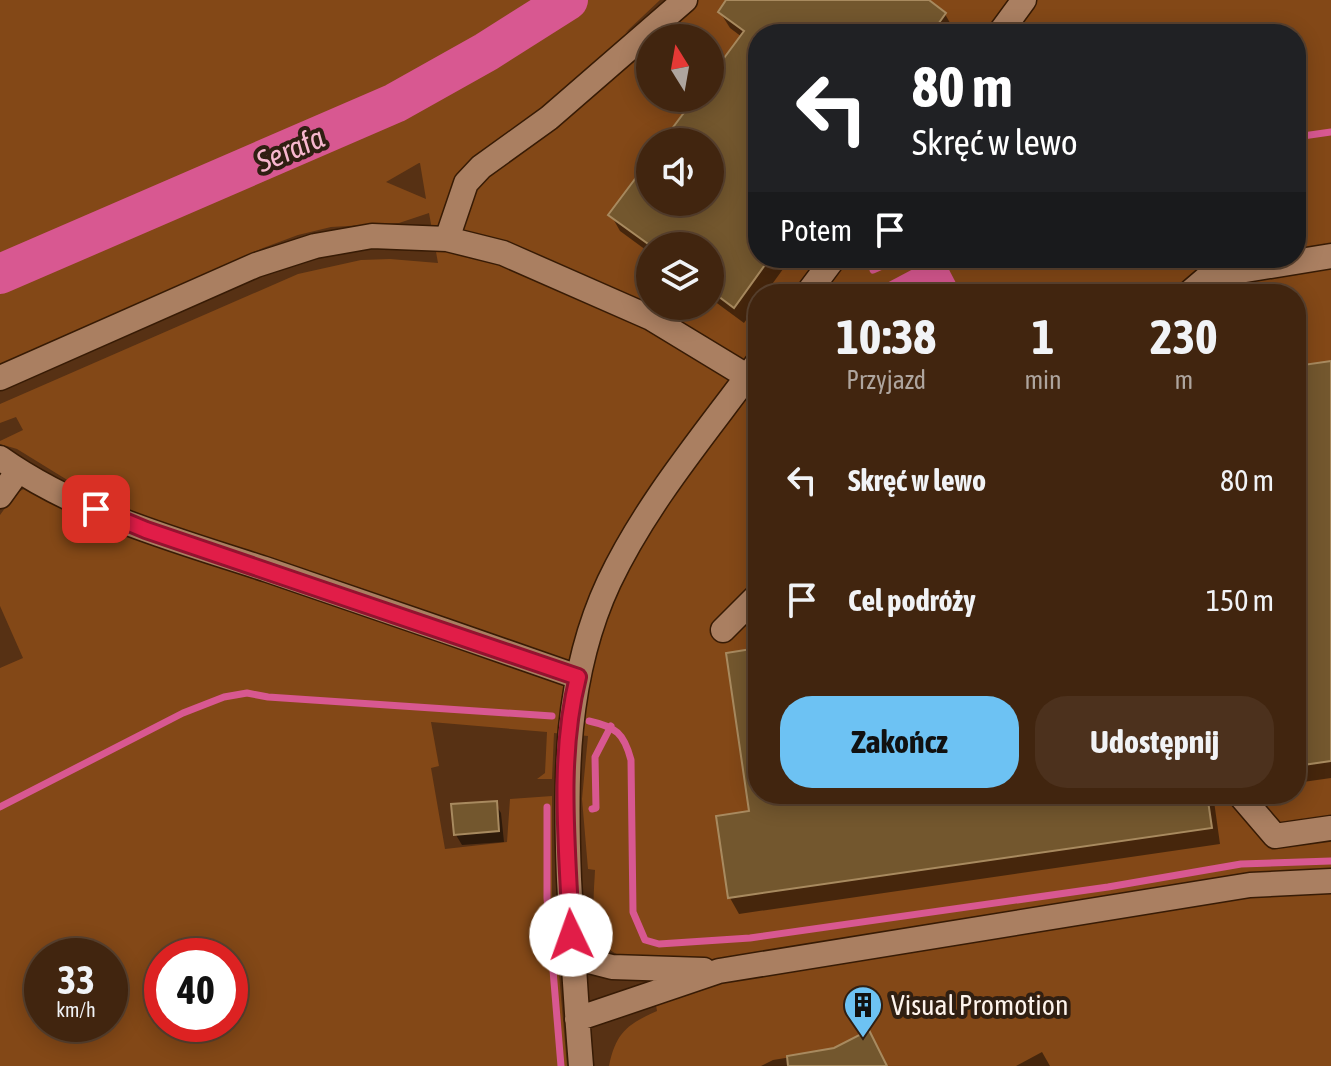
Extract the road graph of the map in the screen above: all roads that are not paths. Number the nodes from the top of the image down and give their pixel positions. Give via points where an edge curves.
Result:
1 (685, 0) edge
2 (1024, 0) edge
3 (1006, 24) edge
4 (447, 239) junction
5 (1331, 256) edge
6 (1306, 260) edge
7 (1258, 268) edge
8 (1200, 284) edge
9 (748, 371) edge
10 (0, 378) edge
11 (748, 382) edge
12 (9, 464) edge
13 (0, 496) edge
14 (748, 605) edge
15 (723, 630) dead end
16 (578, 677) junction
17 (1248, 804) edge
18 (1331, 828) edge
19 (1331, 881) edge
20 (573, 957) junction
21 (719, 971) junction
22 (577, 1019) junction
23 (581, 1066) edge

1 - 4 street via 549,118 481,167 466,183
2 - 3 street
4 - 9 street via 503,253 651,318
4 - 10 street via 372,236 315,246 256,265
5 - 6 street
7 - 8 street via 1209,276
11 - 16 street via 681,466 625,552 600,606
12 - 13 street
12 - 16 street via 146,530
14 - 15 street
16 - 20 street via 567,787
17 - 18 street via 1275,836
19 - 21 street via 1250,885
20 - 21 street via 612,967
20 - 22 street
21 - 22 street
22 - 23 street

